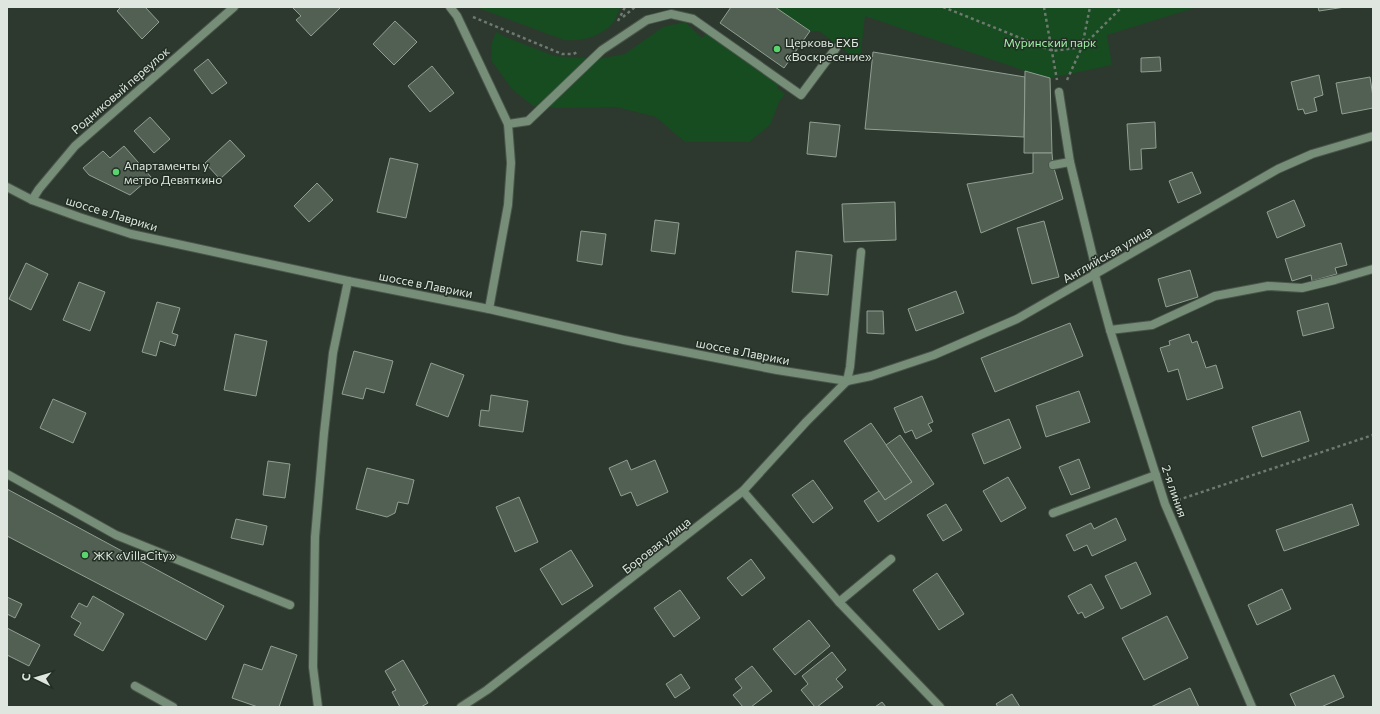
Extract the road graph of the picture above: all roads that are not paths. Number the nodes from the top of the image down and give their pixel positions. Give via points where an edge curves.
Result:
1 (234, 7) edge
2 (450, 7) edge
3 (836, 48) dead end
4 (1059, 92) road end
5 (508, 124) junction
6 (1373, 136) edge
7 (1070, 162) junction
8 (1053, 165) dead end
9 (7, 187) edge
10 (32, 200) junction
11 (861, 252) dead end
12 (1373, 269) edge
13 (1095, 275) junction
14 (348, 281) junction
15 (489, 309) junction
16 (1110, 330) junction
17 (847, 381) junction
18 (7, 474) edge
19 (1156, 475) junction
20 (743, 491) junction
21 (1053, 513) dead end
22 (891, 559) dead end
23 (839, 602) junction
24 (290, 605) dead end
25 (135, 686) dead end
26 (173, 707) edge
27 (318, 707) edge
28 (461, 707) edge
29 (940, 707) edge
30 (1252, 707) edge

1 - 10 street, Родниковый переулок via 75,146
2 - 5 street via 457,16
3 - 5 street via 801,95 693,18 671,14 647,20 602,50 528,121
4 - 7 street, 2-я линия
5 - 15 street via 511,163 508,205
6 - 13 street, Английская улица via 1312,154 1278,169
7 - 8 street
7 - 13 street, 2-я линия via 1094,261
9 - 10 street, шоссе в Лаврики
10 - 14 street, шоссе в Лаврики via 131,234
11 - 17 street
12 - 16 street via 1302,288 1268,286 1214,296 1152,325
13 - 16 street, 2-я линия
13 - 17 street, Английская улица via 1017,319 934,355 871,376
14 - 15 street, шоссе в Лаврики
14 - 27 street via 333,354 315,537 313,667
15 - 17 street, шоссе в Лаврики via 624,340 776,370
16 - 19 street, 2-я линия
17 - 20 street, Боровая улица
18 - 24 street via 116,534
19 - 21 street
19 - 30 street, 2-я линия via 1165,504
20 - 23 street
20 - 28 street, Боровая улица via 499,681
22 - 23 street
23 - 29 street
25 - 26 street

